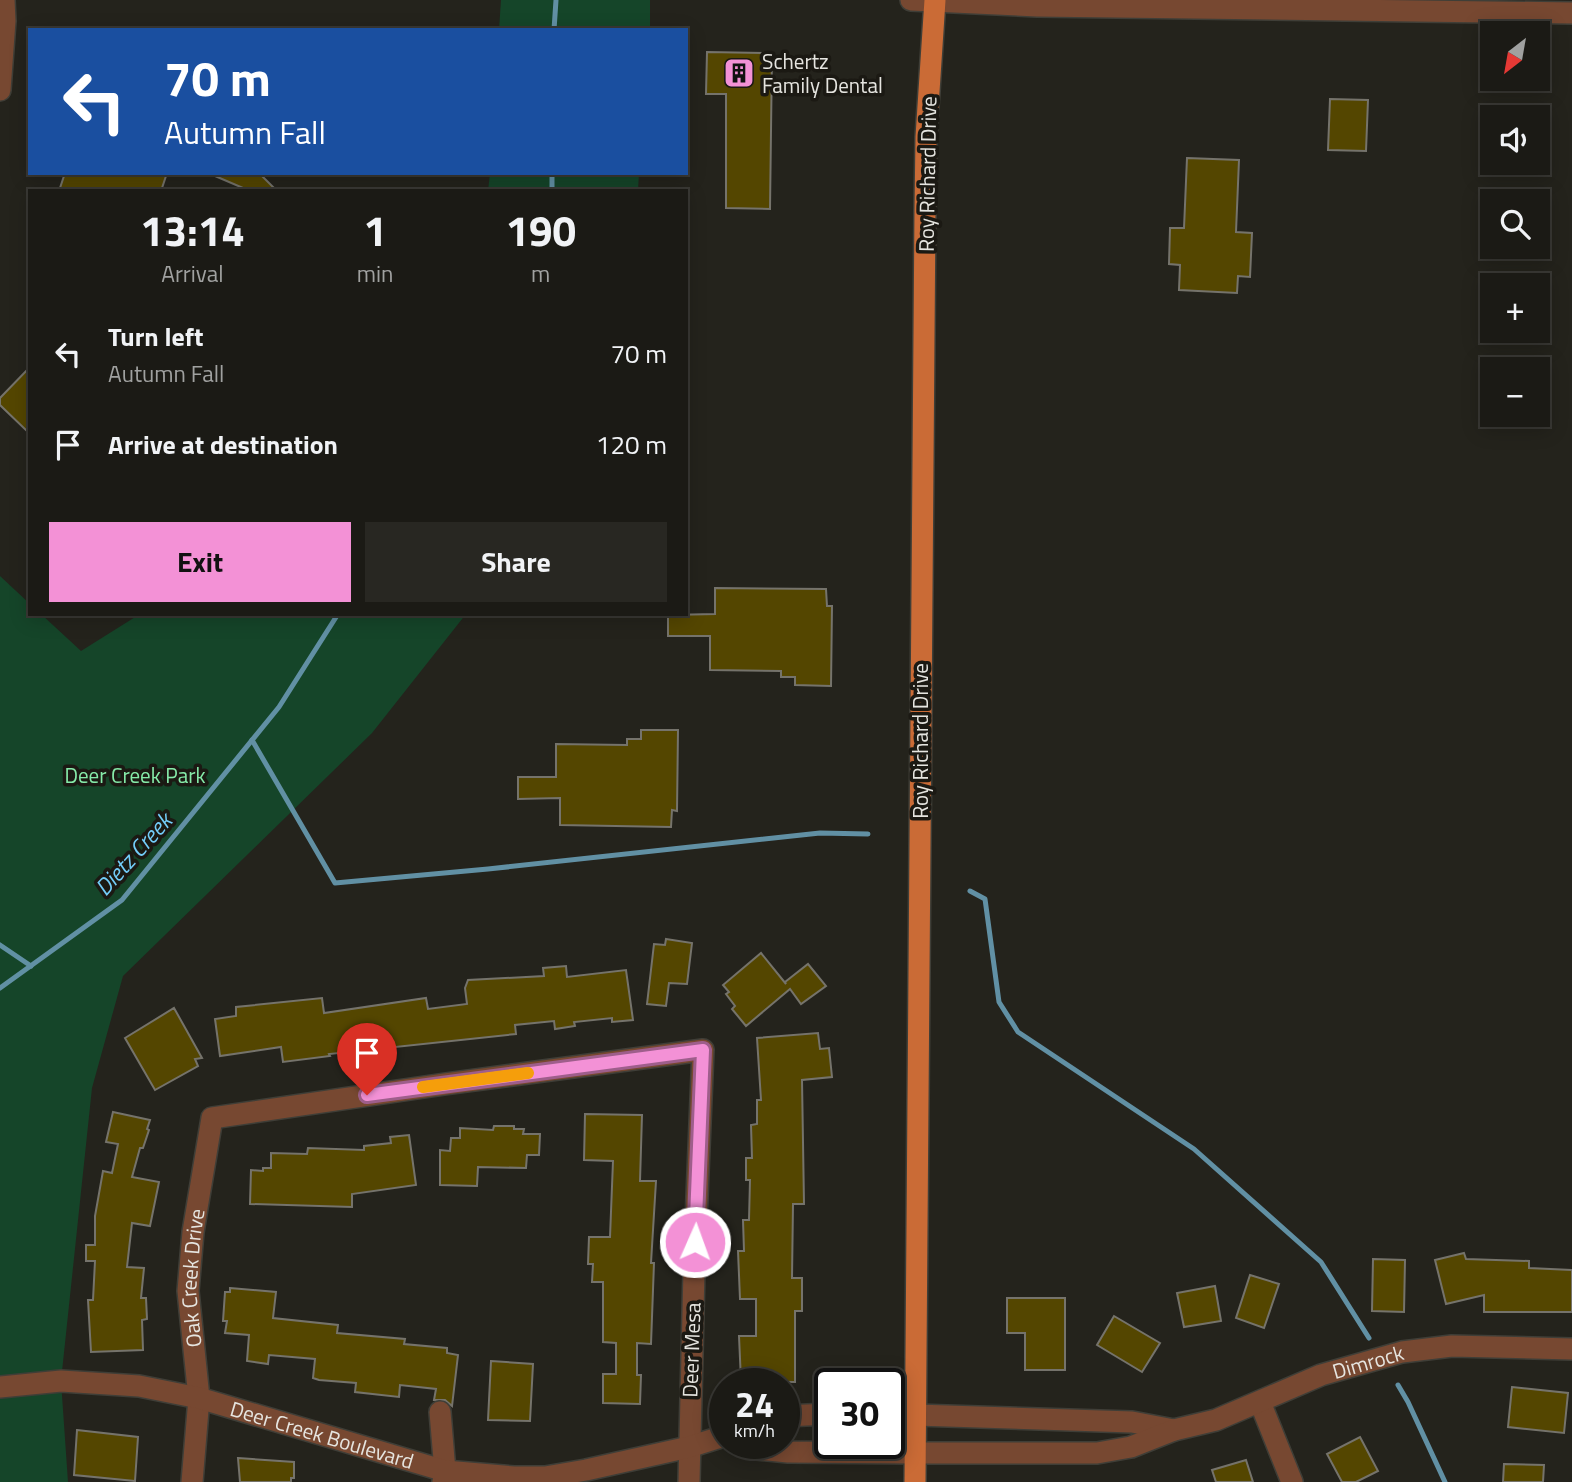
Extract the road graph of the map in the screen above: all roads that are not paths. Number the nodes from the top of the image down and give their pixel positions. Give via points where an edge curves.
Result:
1 (4, 0) edge
2 (911, 0) edge
3 (935, 1) edge
4 (1572, 13) edge
5 (0, 90) edge
6 (212, 1118) joint
7 (1572, 1349) edge
8 (0, 1387) edge
9 (199, 1398) junction
10 (1260, 1402) junction
11 (440, 1412) dead end
12 (905, 1415) edge
13 (916, 1415) junction
14 (1174, 1430) junction
15 (709, 1443) edge
16 (689, 1447) junction
17 (800, 1452) edge
18 (915, 1453) junction
19 (444, 1476) edge
20 (192, 1482) edge
21 (689, 1482) edge
22 (915, 1482) edge
23 (1292, 1482) edge

1 - 5 street
2 - 3 street
3 - 4 street
3 - 13 main road, Roy Richard Drive via 926,137
6 - 9 street, Oak Creek Drive via 192,1232 188,1291
6 - 16 street, Deer Mesa via 703,1050
7 - 10 street, Dimrock via 1452,1346 1402,1352 1321,1375
8 - 9 street, Deer Creek Boulevard via 61,1381 139,1386
9 - 19 street, Deer Creek Boulevard
9 - 20 street, Oak Creek Drive
10 - 14 street, Dimrock
10 - 23 street
11 - 19 street
12 - 13 street
13 - 14 street, Dimrock via 1132,1422
13 - 18 main road, Roy Richard Drive
14 - 18 street, Dimrock via 1131,1447 1097,1453
15 - 16 street, Deer Creek Boulevard
16 - 19 street, Deer Creek Boulevard via 545,1477
16 - 21 street, Deer Mesa
17 - 18 street, Deer Creek Boulevard
18 - 22 main road, Roy Richard Drive

